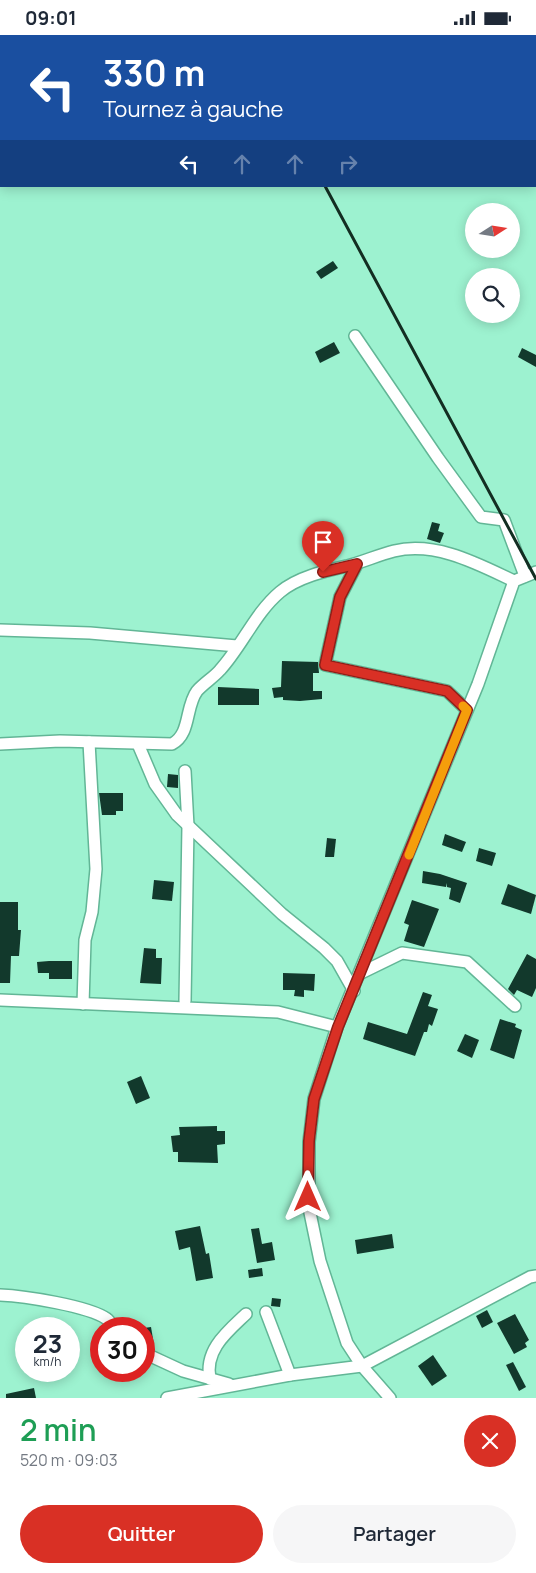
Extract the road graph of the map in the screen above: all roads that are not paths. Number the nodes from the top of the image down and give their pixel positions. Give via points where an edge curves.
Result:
1 (355, 336) dead end
2 (357, 564) junction
3 (531, 574) edge
4 (514, 581) junction
5 (0, 630) edge
6 (237, 646) junction
7 (467, 710) junction
8 (89, 742) junction
9 (0, 744) edge
10 (138, 744) junction
11 (185, 771) dead end
12 (188, 827) junction
13 (361, 973) junction
14 (354, 991) junction
15 (0, 1000) edge
16 (185, 1001) dead end
17 (83, 1004) junction
18 (515, 1006) dead end
19 (338, 1027) junction
20 (536, 1276) edge
21 (0, 1295) edge
22 (266, 1312) dead end
23 (246, 1314) dead end
24 (102, 1317) edge
25 (155, 1358) edge
26 (362, 1366) junction
27 (290, 1375) junction
28 (210, 1379) junction
29 (231, 1385) junction
30 (167, 1398) edge
31 (390, 1398) edge

1 - 3 street via 481,517 504,520
2 - 4 street via 396,551 423,551 462,556
2 - 6 street via 323,572 281,591
2 - 7 street via 340,597 325,665 447,691
3 - 4 street
4 - 7 street
5 - 6 street via 90,633
6 - 10 street via 220,670 192,699 179,741 165,745
7 - 13 street
8 - 9 street
8 - 10 street
8 - 17 street via 96,869 85,940
10 - 12 street via 155,784
11 - 12 street
12 - 14 street via 282,914 324,948 337,961
12 - 16 street
13 - 14 street
13 - 18 street via 402,953 467,963
14 - 19 street
15 - 17 street
17 - 19 street via 278,1012
19 - 26 street via 314,1099 309,1141 309,1208 320,1261 347,1343
20 - 26 street
21 - 24 street via 31,1298
22 - 27 street
23 - 28 street via 217,1341 208,1370
25 - 28 street
26 - 27 street
26 - 31 street
27 - 29 street
28 - 29 street
29 - 30 street

